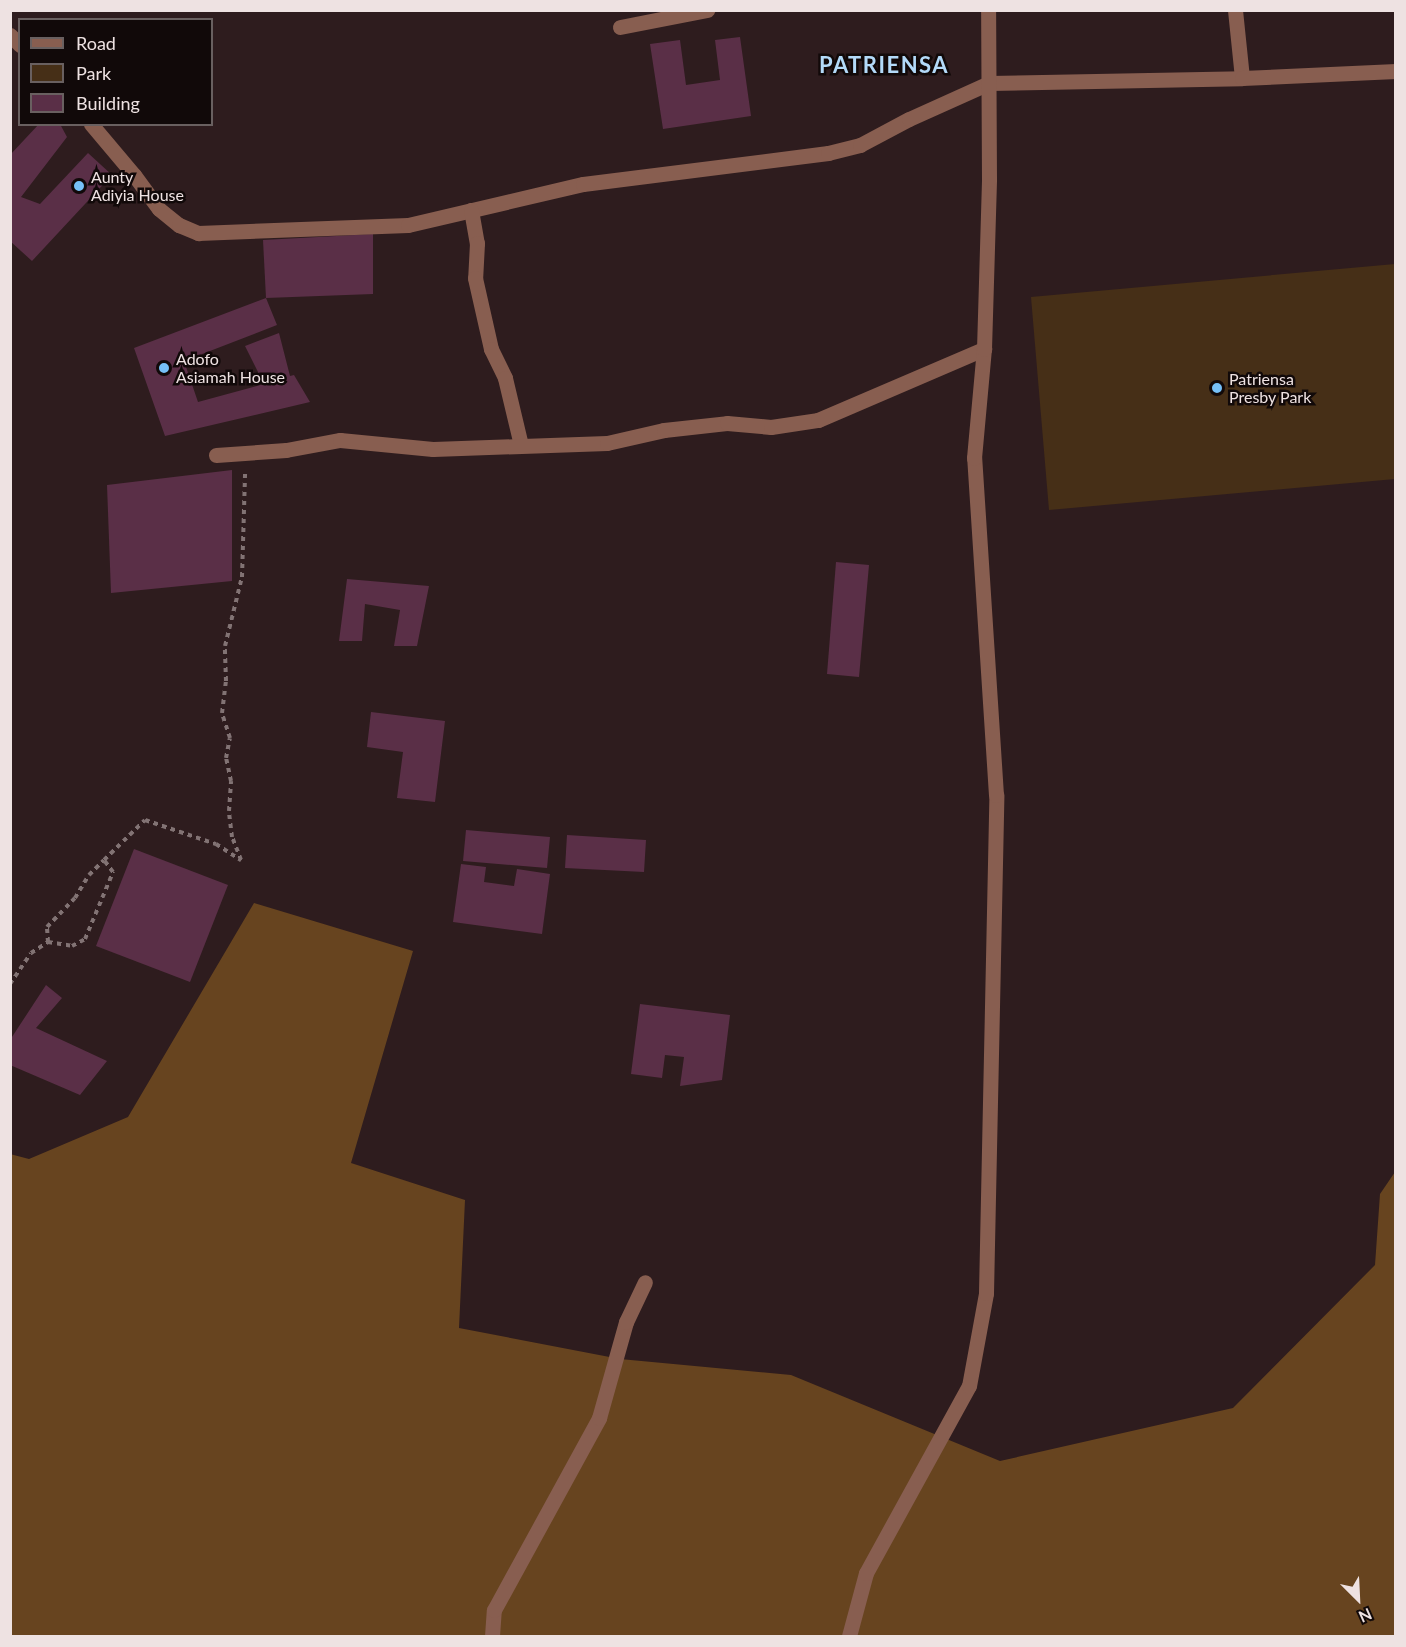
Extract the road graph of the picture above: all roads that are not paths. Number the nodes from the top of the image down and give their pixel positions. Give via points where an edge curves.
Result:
1 (707, 10) edge
2 (988, 10) edge
3 (1235, 10) edge
4 (620, 27) dead end
5 (1395, 71) edge
6 (1242, 78) junction
7 (989, 83) junction
8 (94, 126) edge
9 (471, 210) junction
10 (984, 349) junction
11 (521, 446) junction
12 (216, 455) dead end
13 (645, 1282) dead end
14 (492, 1636) edge
15 (849, 1636) edge

1 - 4 street
2 - 7 street
3 - 6 street
5 - 6 street
6 - 7 street
7 - 9 street via 860,145 828,153 583,184
7 - 10 street
8 - 9 street via 159,209 179,225 198,232 408,225
9 - 11 street via 477,243 475,278 491,349 505,378
10 - 11 street via 818,420 771,427 727,423 607,442
10 - 15 street via 974,458 996,795 986,1293 969,1386 866,1573
11 - 12 street via 433,449 340,440 286,450
13 - 14 street via 626,1322 599,1418 494,1610

